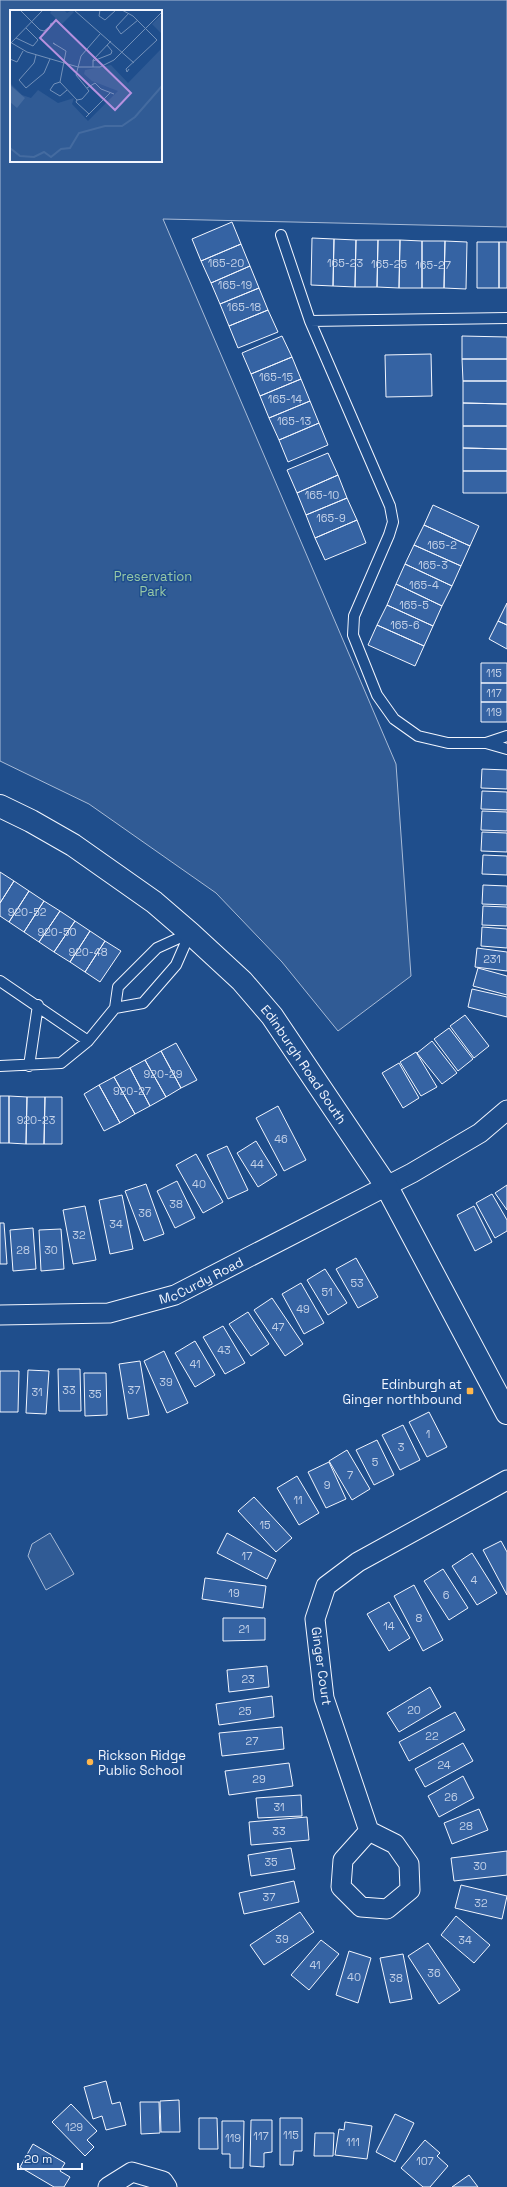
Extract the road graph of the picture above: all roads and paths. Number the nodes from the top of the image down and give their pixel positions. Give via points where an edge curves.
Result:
1 (281, 235) dead end
2 (507, 318) edge
3 (310, 322) junction
4 (507, 736) edge
5 (486, 743) junction
6 (507, 749) edge
7 (0, 806) edge
8 (190, 933) junction
9 (0, 981) edge
10 (38, 1006) junction
11 (115, 1008) junction
12 (88, 1041) junction
13 (0, 1066) edge
14 (28, 1066) junction
15 (507, 1110) edge
16 (386, 1187) junction
17 (0, 1315) edge
18 (507, 1413) edge
19 (507, 1480) edge
20 (368, 1831) dead end
21 (108, 2187) edge
22 (167, 2187) edge

1 - 3 lane
2 - 3 lane
3 - 5 lane via 390,506 393,522 354,616 353,635 377,695 394,719 418,736 448,743
4 - 5 lane
5 - 6 lane
7 - 8 main road, Edinburgh Road South via 72,845 154,902
8 - 11 lane via 157,948 118,988
8 - 11 lane via 176,965 143,1003
8 - 16 main road, Edinburgh Road South via 242,981 272,1016
9 - 10 lane
10 - 12 lane
10 - 14 lane
11 - 12 lane
12 - 14 lane via 61,1062
13 - 14 lane
15 - 16 street, McCurdy Road via 480,1133
16 - 17 street, McCurdy Road via 175,1295 109,1313
16 - 18 main road, Edinburgh Road South
19 - 20 street, Ginger Court via 358,1562 326,1586 315,1618 324,1698
21 - 22 street via 132,2172 164,2181

